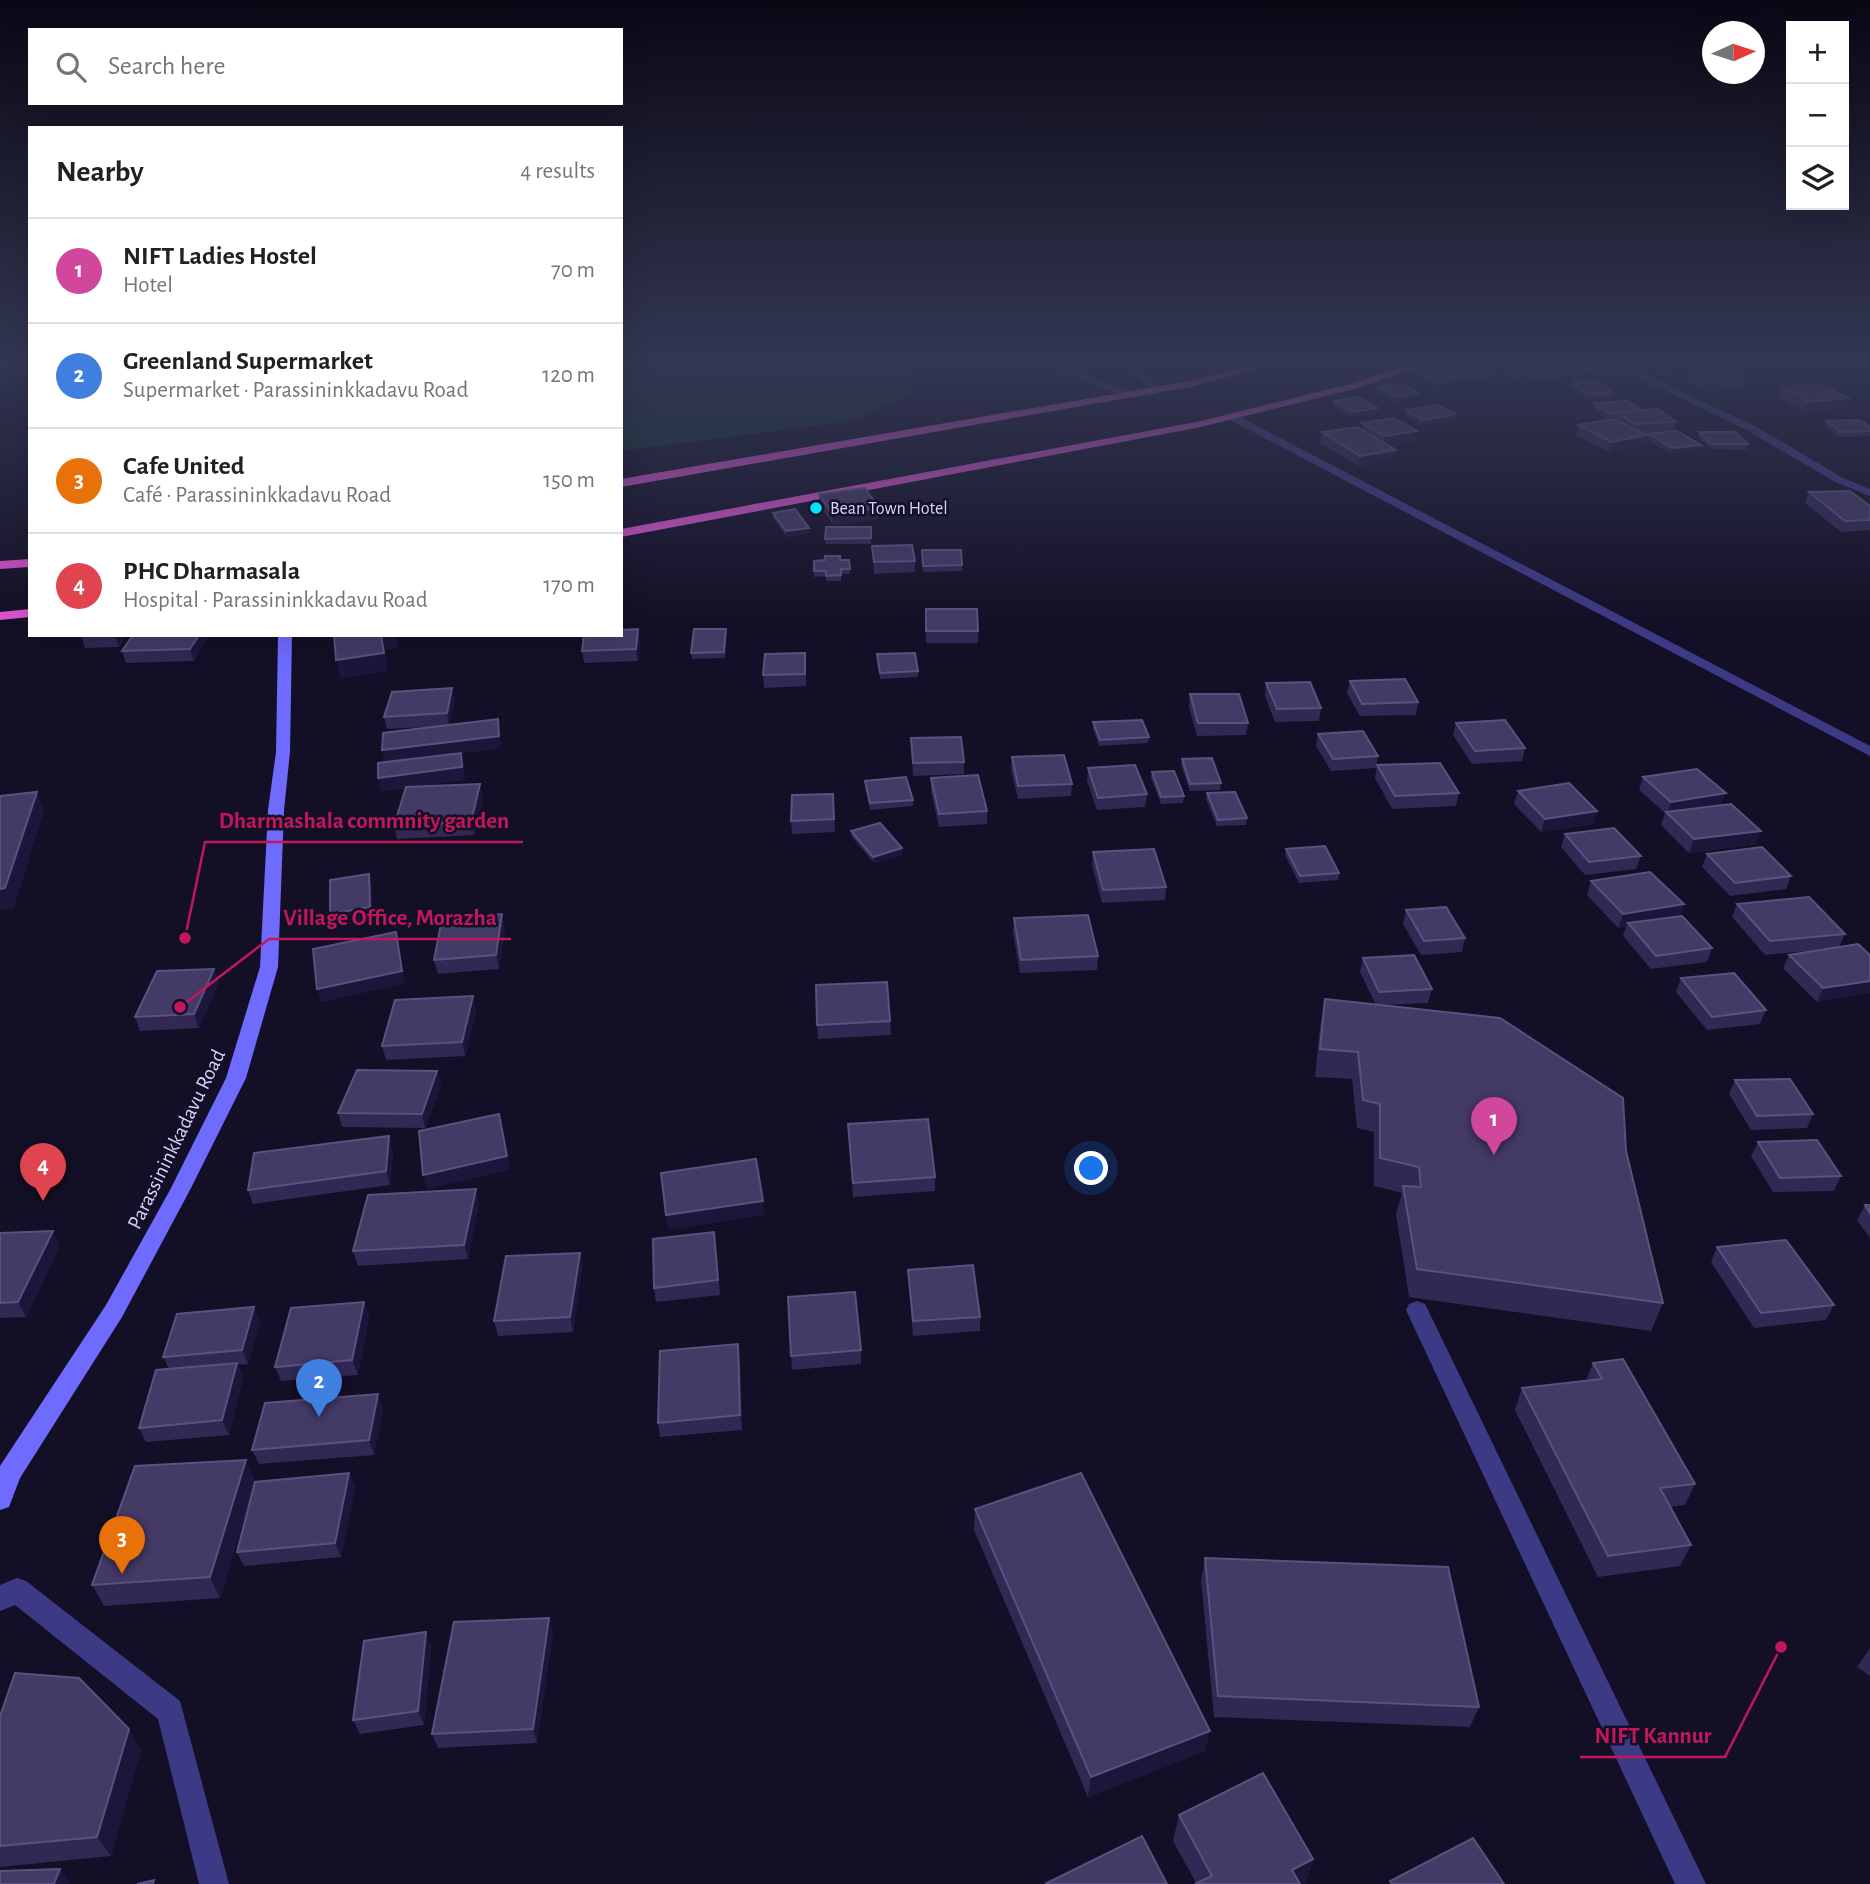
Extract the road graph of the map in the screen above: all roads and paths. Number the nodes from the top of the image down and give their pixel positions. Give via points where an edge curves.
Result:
1 (824, 448) edge
2 (1077, 448) edge
3 (1291, 448) edge
4 (1785, 448) edge
5 (623, 483) edge
6 (1870, 493) edge
7 (623, 533) edge
8 (28, 563) edge
9 (0, 565) edge
10 (28, 613) edge
11 (0, 615) edge
12 (285, 637) edge
13 (1870, 752) edge
14 (1417, 1310) dead end
15 (4, 1476) edge
16 (0, 1499) edge
17 (0, 1599) edge
18 (214, 1884) edge
19 (1691, 1884) edge

1 - 5 highway
2 - 7 highway
3 - 13 street
4 - 6 street
8 - 9 highway
10 - 11 highway
12 - 15 main road, Parassininkkadavu Road via 270,967 236,1078 114,1311
14 - 19 street
15 - 16 main road, Parassininkkadavu Road
17 - 18 street via 18,1590 170,1711

